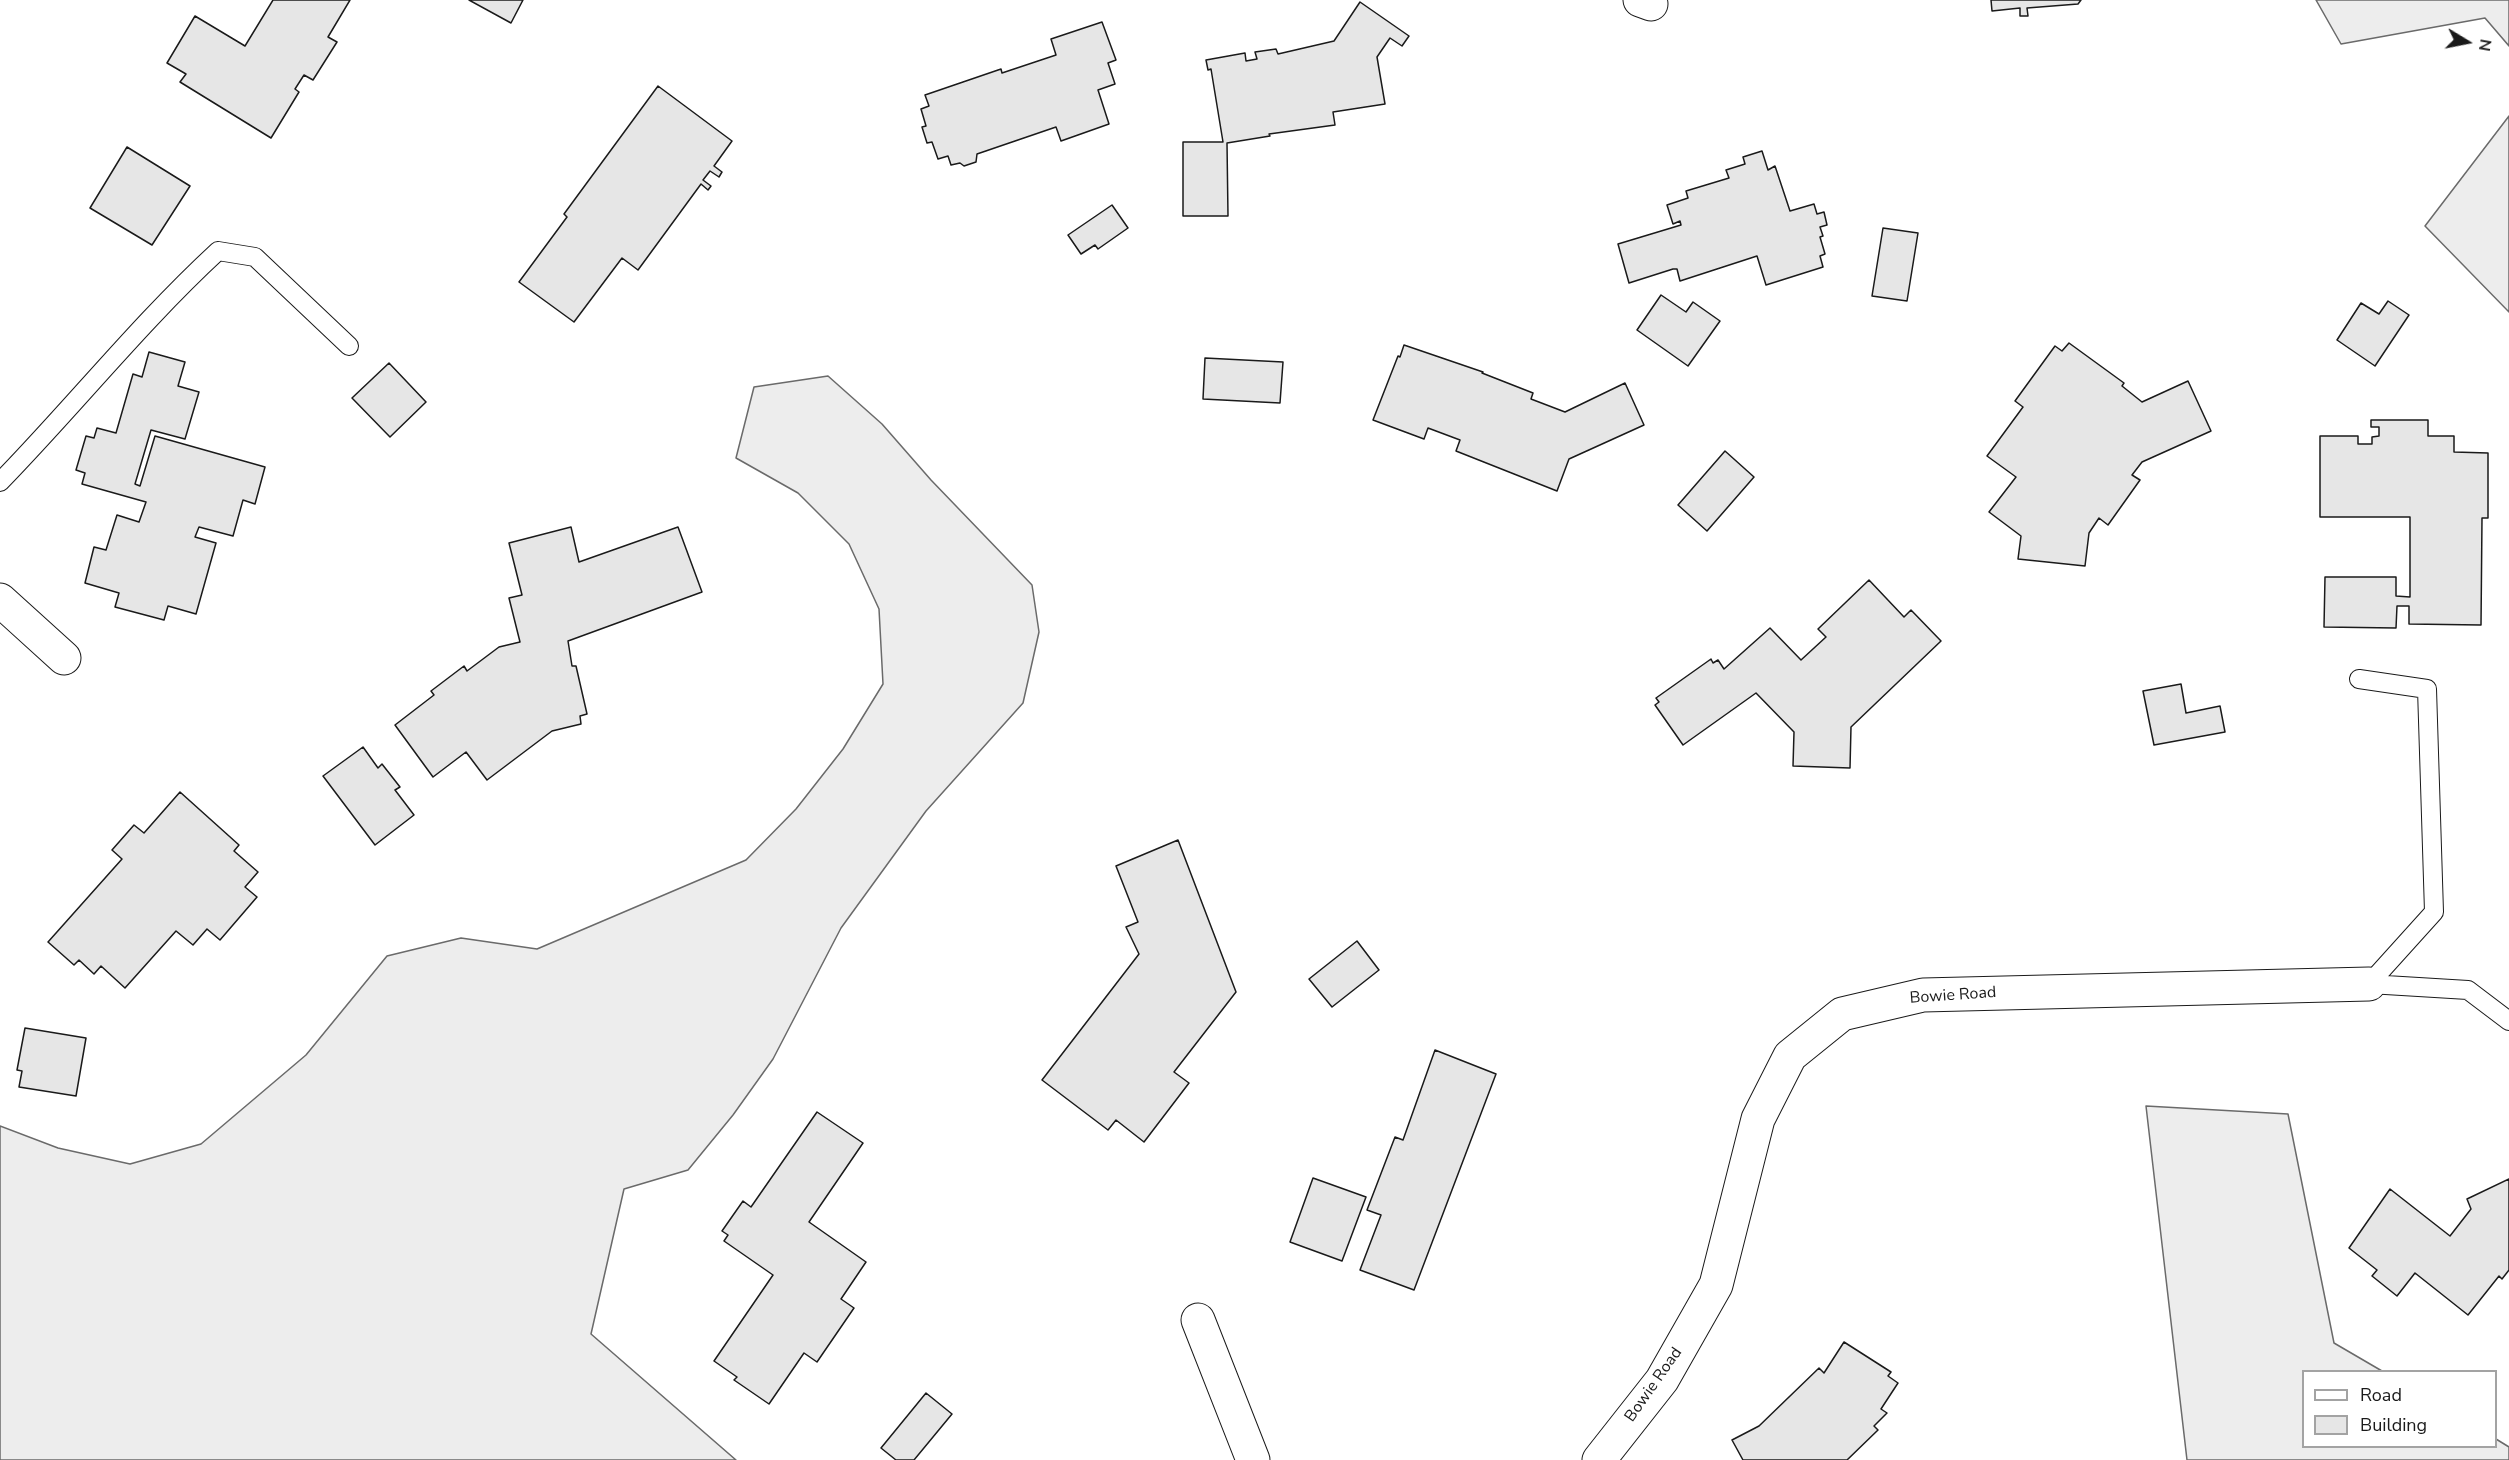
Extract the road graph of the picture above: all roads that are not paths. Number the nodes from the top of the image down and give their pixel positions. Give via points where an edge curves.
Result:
1 (349, 346) dead end
2 (0, 482) edge
3 (0, 600) edge
4 (64, 658) dead end
5 (2359, 679) dead end
6 (2369, 984) junction
7 (2509, 1021) edge
8 (1198, 1320) dead end
9 (1253, 1460) edge
10 (1599, 1460) edge

1 - 2 lane via 255,257 218,251 176,290
3 - 4 street
5 - 6 lane via 2427,689 2434,912
6 - 7 lane via 2468,990
6 - 10 street, Bowie Road via 1923,995 1842,1014 1790,1056 1758,1119 1716,1285 1662,1380
8 - 9 street

